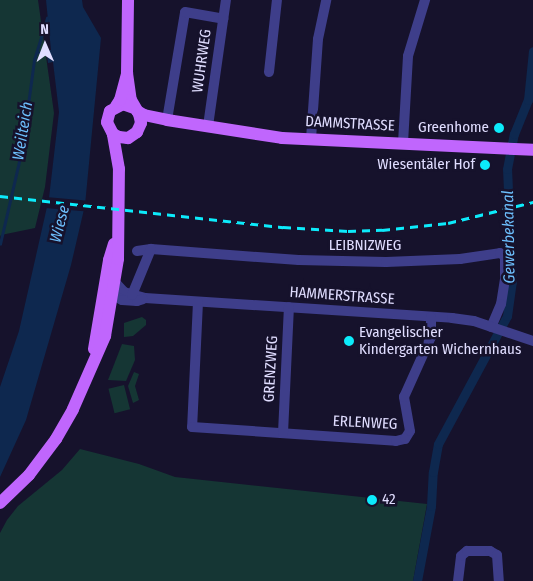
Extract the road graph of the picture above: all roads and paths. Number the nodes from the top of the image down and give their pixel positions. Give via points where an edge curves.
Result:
1 (128, 0) edge
2 (226, 0) edge
3 (277, 0) edge
4 (326, 0) edge
5 (425, 0) edge
6 (223, 19) junction
7 (269, 72) dead end
8 (126, 73) junction
9 (116, 106) junction
10 (136, 109) junction
11 (167, 120) junction
12 (208, 126) junction
13 (135, 133) junction
14 (113, 134) junction
15 (311, 139) junction
16 (403, 143) junction
17 (527, 150) edge
18 (119, 169) junction
19 (151, 249) junction
20 (137, 251) dead end
21 (111, 287) junction
22 (132, 295) junction
23 (146, 298) junction
24 (198, 302) junction
25 (289, 307) junction
26 (431, 317) junction
27 (493, 328) junction
28 (533, 340) edge
29 (282, 433) junction
30 (0, 504) edge
31 (458, 581) edge
32 (499, 581) edge

1 - 8 main road
2 - 6 street, WUHRWEG
3 - 7 street
4 - 15 street via 318,39
5 - 16 street via 408,56
6 - 11 street via 185,12
6 - 12 street, WUHRWEG
8 - 9 main road
8 - 10 main road
9 - 10 main road via 123,104
9 - 14 main road via 107,118
10 - 11 main road, DAMMSTRASSE via 144,115
10 - 13 main road via 141,120
11 - 12 main road, DAMMSTRASSE
11 - 13 main road, DAMMSTRASSE
12 - 15 main road, DAMMSTRASSE
13 - 14 main road via 122,138
13 - 18 main road via 127,142
14 - 18 main road
15 - 16 main road, DAMMSTRASSE
16 - 17 main road, DAMMSTRASSE
18 - 21 main road via 117,237
19 - 20 street, LEIBNIZWEG
19 - 22 street
19 - 27 street, LEIBNIZWEG via 299,260 386,262 460,259 500,253 505,256 505,279
21 - 22 street, HAMMERSTRASSE
21 - 23 street, HAMMERSTRASSE via 129,301
21 - 30 main road via 92,367 73,409 29,475
22 - 23 street, HAMMERSTRASSE
23 - 24 street, HAMMERSTRASSE
24 - 25 street, HAMMERSTRASSE
24 - 29 street via 192,427
25 - 26 street, HAMMERSTRASSE
25 - 29 street, GRENZWEG
26 - 27 street, HAMMERSTRASSE via 474,321
26 - 29 street, ERLENWEG via 431,338 405,392 409,436 396,442
27 - 28 street, HAMMERSTRASSE
31 - 32 street via 461,556 467,551 490,551 497,555

